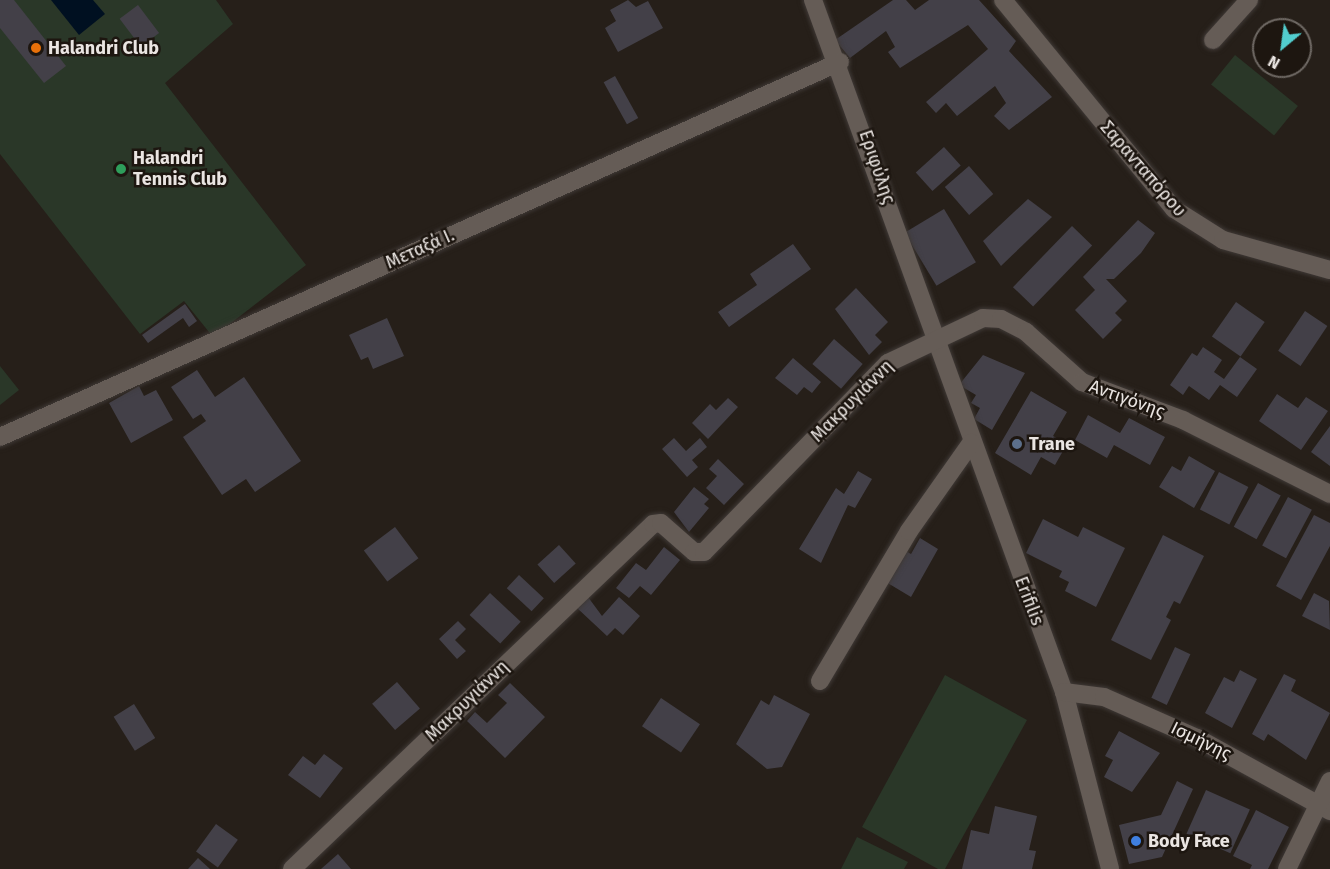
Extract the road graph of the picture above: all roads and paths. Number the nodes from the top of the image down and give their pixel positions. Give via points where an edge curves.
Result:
1 (813, 0) edge
2 (1003, 0) edge
3 (1249, 0) edge
4 (1213, 40) dead end
5 (840, 62) junction
6 (1330, 270) edge
7 (932, 337) junction
8 (0, 436) edge
9 (971, 443) junction
10 (1330, 494) edge
11 (820, 681) dead end
12 (1064, 692) junction
13 (1330, 781) edge
14 (1325, 806) edge
15 (292, 869) edge
16 (1110, 869) edge
17 (1287, 869) edge

1 - 5 street, Εριφύλης
2 - 6 street, Σαρανταπόρου via 1174,209 1223,240
3 - 4 street
5 - 7 street, Εριφύλης
5 - 8 street, Μεταξά Ι.
7 - 9 street, Erifilis
7 - 10 street, Αντιγόνης via 983,318 1011,323 1082,382 1183,420
7 - 15 street, Μακρυγιάννη via 888,363 704,552 694,552 662,523 642,533
9 - 11 street via 909,531
9 - 12 street, Erifilis
12 - 14 street, Ισμήνης via 1104,697
12 - 16 street, Erifilis
13 - 14 street
14 - 17 street

